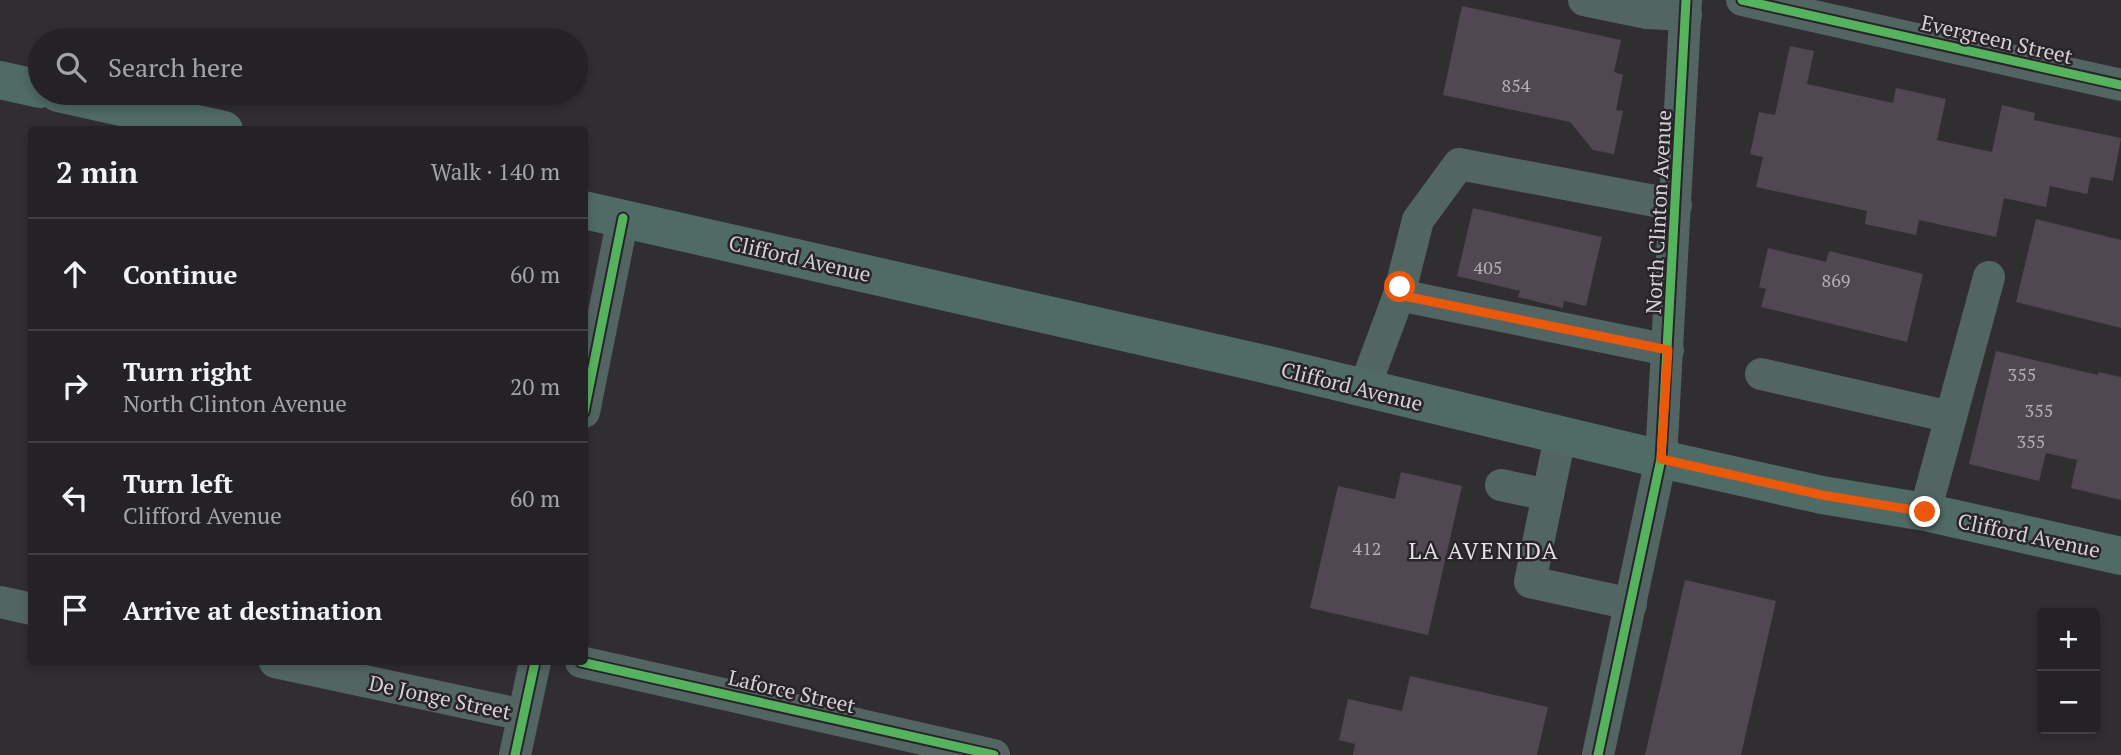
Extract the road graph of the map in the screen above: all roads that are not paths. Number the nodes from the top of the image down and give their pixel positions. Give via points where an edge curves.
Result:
1 (1584, 0) edge
2 (1742, 0) edge
3 (1686, 7) edge
4 (0, 80) edge
5 (2121, 85) edge
6 (28, 86) edge
7 (112, 105) edge
8 (206, 126) edge
9 (1676, 205) junction
10 (588, 211) edge
11 (623, 218) junction
12 (1989, 277) dead end
13 (1399, 295) junction
14 (1668, 350) junction
15 (1761, 374) dead end
16 (1364, 389) junction
17 (588, 392) edge
18 (1951, 417) junction
19 (1560, 437) junction
20 (1661, 459) junction
21 (1501, 485) dead end
22 (1548, 495) junction
23 (1925, 512) junction
24 (2121, 556) edge
25 (0, 602) edge
26 (1631, 604) junction
27 (28, 608) edge
28 (588, 664) edge
29 (289, 665) edge
30 (534, 665) edge
31 (523, 715) junction
32 (514, 755) edge
33 (994, 755) edge
34 (1598, 755) edge

1 - 3 street via 1647,13
2 - 5 street, Evergreen Street
3 - 9 street, North Clinton Avenue
4 - 6 main road
7 - 8 main road
9 - 13 street via 1459,163 1418,220
9 - 14 street, North Clinton Avenue
10 - 11 main road, Clifford Avenue
11 - 16 main road, Clifford Avenue
11 - 17 street
12 - 18 street
13 - 14 street
13 - 16 street
14 - 20 street, North Clinton Avenue
15 - 18 street
16 - 19 main road, Clifford Avenue
18 - 23 street
19 - 20 main road, Clifford Avenue
19 - 22 street
20 - 23 main road, Clifford Avenue via 1822,495
20 - 26 street, North Clinton Avenue
21 - 22 street
22 - 26 street via 1530,582
23 - 24 main road, Clifford Avenue
25 - 27 street
26 - 34 street, North Clinton Avenue
28 - 33 street, Laforce Street
29 - 31 street, De Jonge Street
30 - 31 street
31 - 32 street

